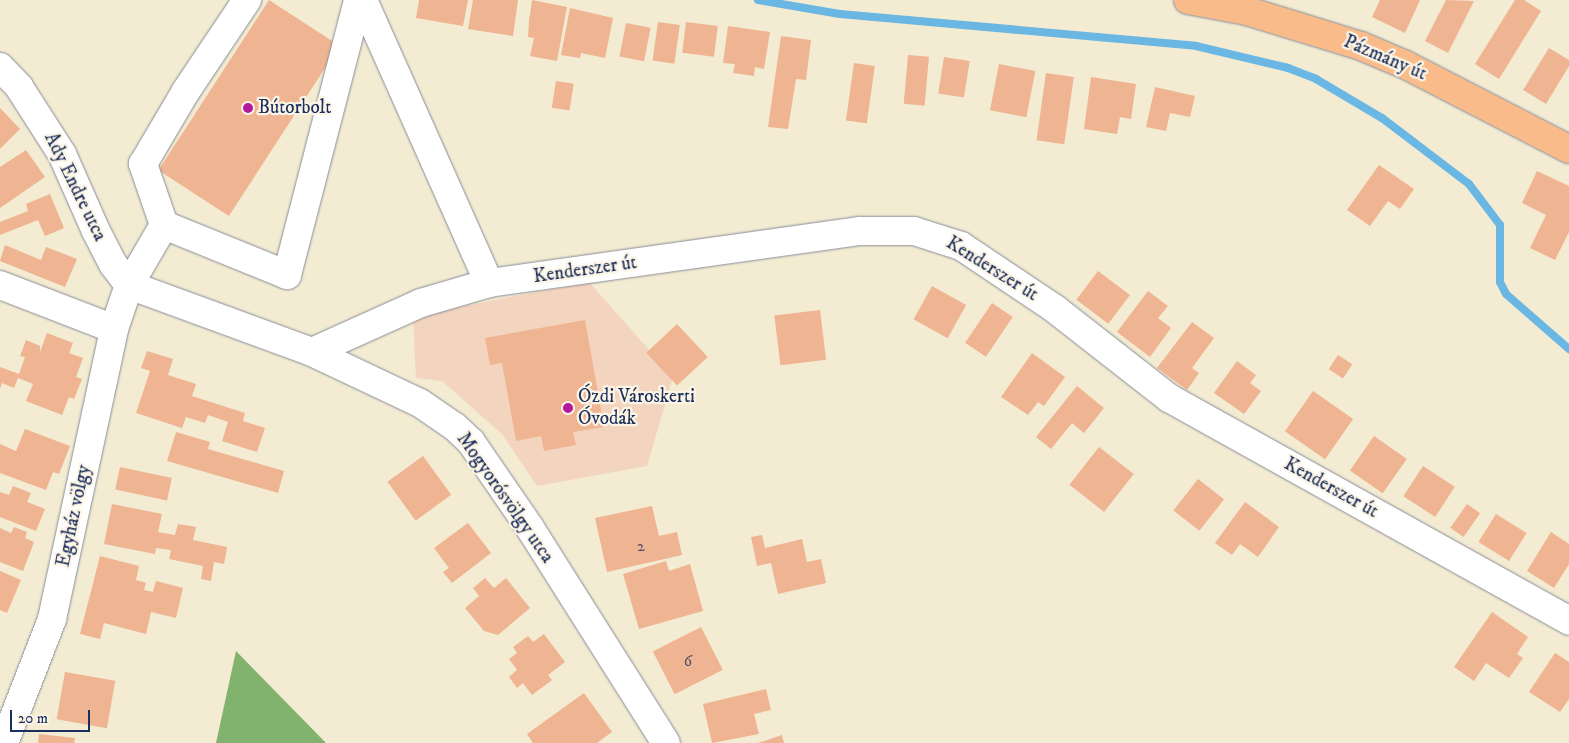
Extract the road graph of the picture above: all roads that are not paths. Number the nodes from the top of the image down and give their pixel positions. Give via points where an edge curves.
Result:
1 (247, 0) edge
2 (358, 0) edge
3 (363, 0) edge
4 (1188, 0) edge
5 (0, 67) edge
6 (1569, 149) edge
7 (164, 225) junction
8 (489, 283) junction
9 (0, 285) edge
10 (129, 285) junction
11 (114, 329) junction
12 (312, 352) junction
13 (1569, 621) edge
14 (4, 743) edge
15 (666, 743) edge

1 - 7 street via 186,91 143,164
2 - 7 street via 287,275
3 - 8 street
4 - 6 main road, Pázmány út via 1256,13 1361,46 1406,65
5 - 10 street, Ady Endre utca via 19,88 62,154 96,232
7 - 10 street, Egyház völgy
8 - 12 street, Kenderszer út via 421,303
8 - 13 street, Kenderszer út via 860,231 914,231 937,236 961,246 1056,309 1169,398
9 - 11 street
10 - 11 street, Egyház völgy
10 - 12 street, Mogyorósvölgy utca
11 - 14 street, Egyház völgy via 52,619
12 - 15 street, Mogyorósvölgy utca via 420,402 471,442 530,528

